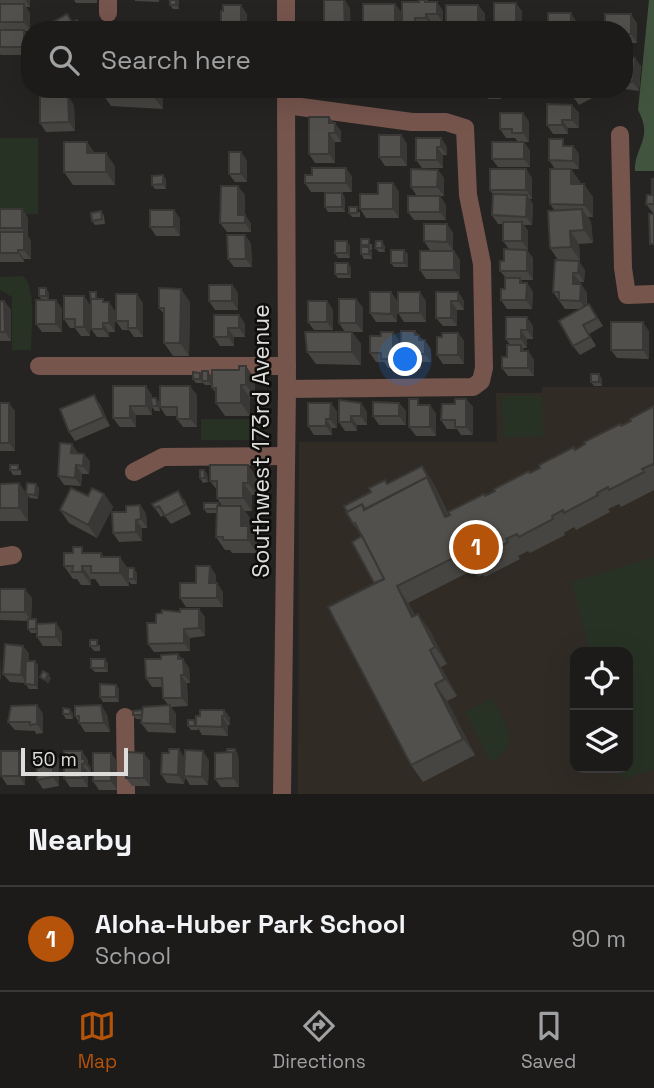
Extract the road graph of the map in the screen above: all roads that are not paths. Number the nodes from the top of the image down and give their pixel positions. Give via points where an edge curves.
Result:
1 (286, 0) edge
2 (286, 21) edge
3 (286, 98) edge
4 (291, 98) edge
5 (620, 135) dead end
6 (654, 294) edge
7 (39, 366) dead end
8 (287, 366) junction
9 (287, 388) junction
10 (286, 456) junction
11 (134, 472) dead end
12 (125, 717) dead end
13 (126, 794) edge
14 (282, 794) edge

1 - 2 street
3 - 8 street, Southwest 173rd Avenue
4 - 9 street via 412,122 446,121 465,128 468,195 482,264 484,368 481,381 471,388
5 - 6 street via 627,295
7 - 8 street
8 - 9 street, Southwest 173rd Avenue
9 - 10 street, Southwest 173rd Avenue
10 - 11 street via 163,457
10 - 14 street, Southwest 173rd Avenue
12 - 13 street

